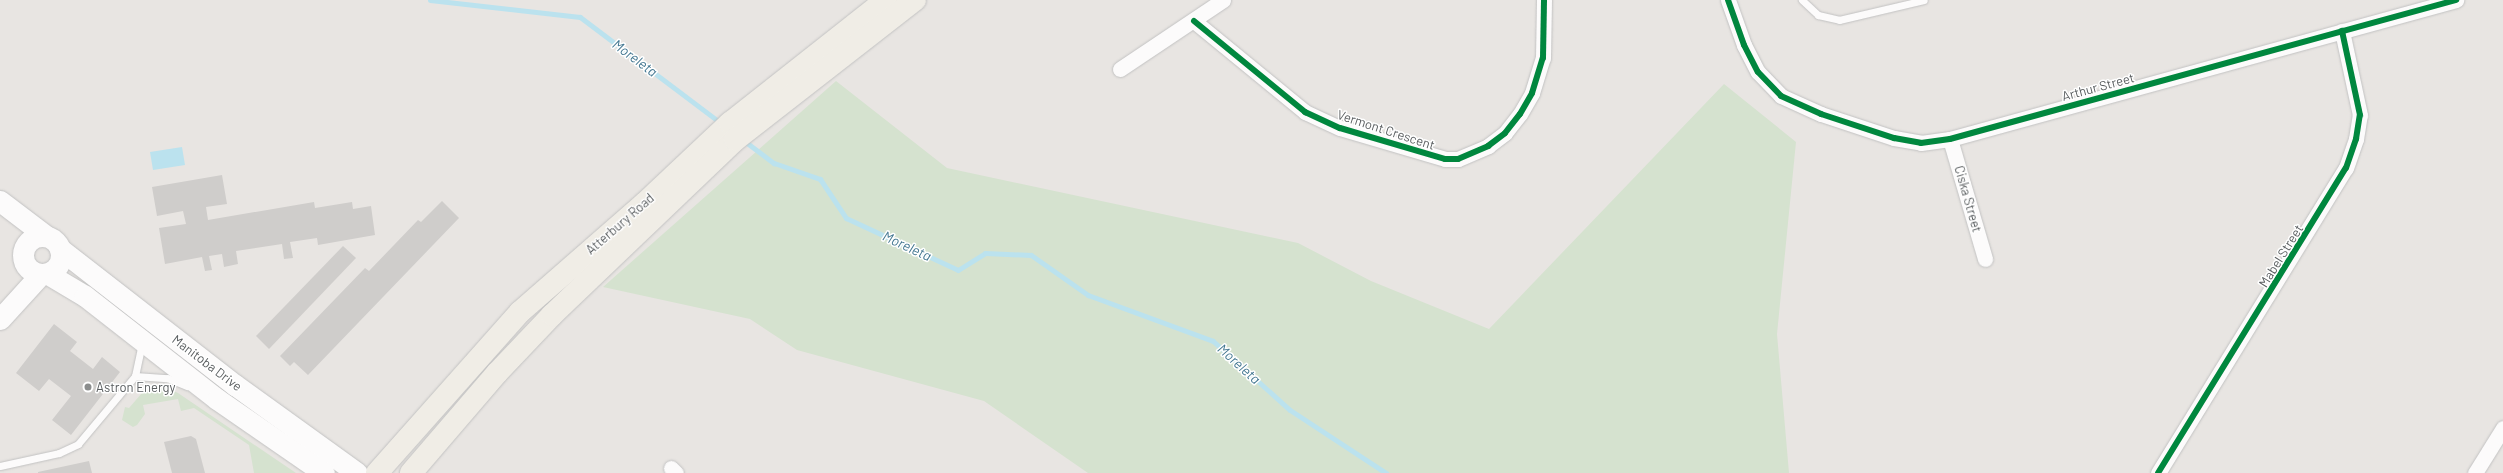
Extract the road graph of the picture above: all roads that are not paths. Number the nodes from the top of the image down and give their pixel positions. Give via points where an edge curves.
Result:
1 (915, 0) edge
2 (1223, 0) edge
3 (1544, 0) edge
4 (1728, 0) edge
5 (1802, 0) edge
6 (1924, 0) edge
7 (2456, 0) edge
8 (877, 10) edge
9 (1194, 21) junction
10 (2342, 31) junction
11 (1120, 69) dead end
12 (1950, 139) junction
13 (689, 173) junction
14 (0, 201) edge
15 (0, 214) edge
16 (53, 242) junction
17 (24, 256) junction
18 (1985, 258) dead end
19 (44, 274) junction
20 (0, 301) edge
21 (0, 319) edge
22 (142, 342) junction
23 (135, 376) junction
24 (217, 399) junction
25 (2503, 428) edge
26 (0, 466) edge
27 (324, 473) edge
28 (357, 473) edge
29 (376, 473) edge
30 (411, 473) edge
31 (2158, 473) edge
32 (2475, 473) edge

1 - 8 main road, Atterbury Road
2 - 9 street
3 - 9 street, Vermont Crescent via 1543,58 1532,93 1520,114 1504,133 1488,146 1458,158 1445,159 1340,128 1305,112
4 - 12 street, Arthur Street via 1744,45 1758,72 1781,96 1821,114 1904,141 1927,143
5 - 6 lane via 1818,15 1839,20
7 - 10 street, Arthur Street
8 - 13 main road, Atterbury Road via 776,97 735,140
9 - 11 street
10 - 12 street, Arthur Street
10 - 31 street, Mabel Street via 2360,115 2356,139 2346,168
12 - 18 street, Ciska Street
13 - 29 main road, Atterbury Road via 520,312
13 - 30 main road, Atterbury Road via 497,373
14 - 16 street, Manitoba Drive
15 - 17 street via 20,238
16 - 17 street via 31,240
16 - 19 street via 58,266
16 - 28 street, Manitoba Drive via 223,376
17 - 19 street via 30,270
17 - 20 street via 12,284
19 - 21 street
19 - 22 street, Manitoba Drive via 85,296
22 - 23 lane
22 - 24 street, Manitoba Drive
23 - 24 lane via 166,378
23 - 26 lane via 78,444 60,453
24 - 27 street, Manitoba Drive
25 - 32 street

